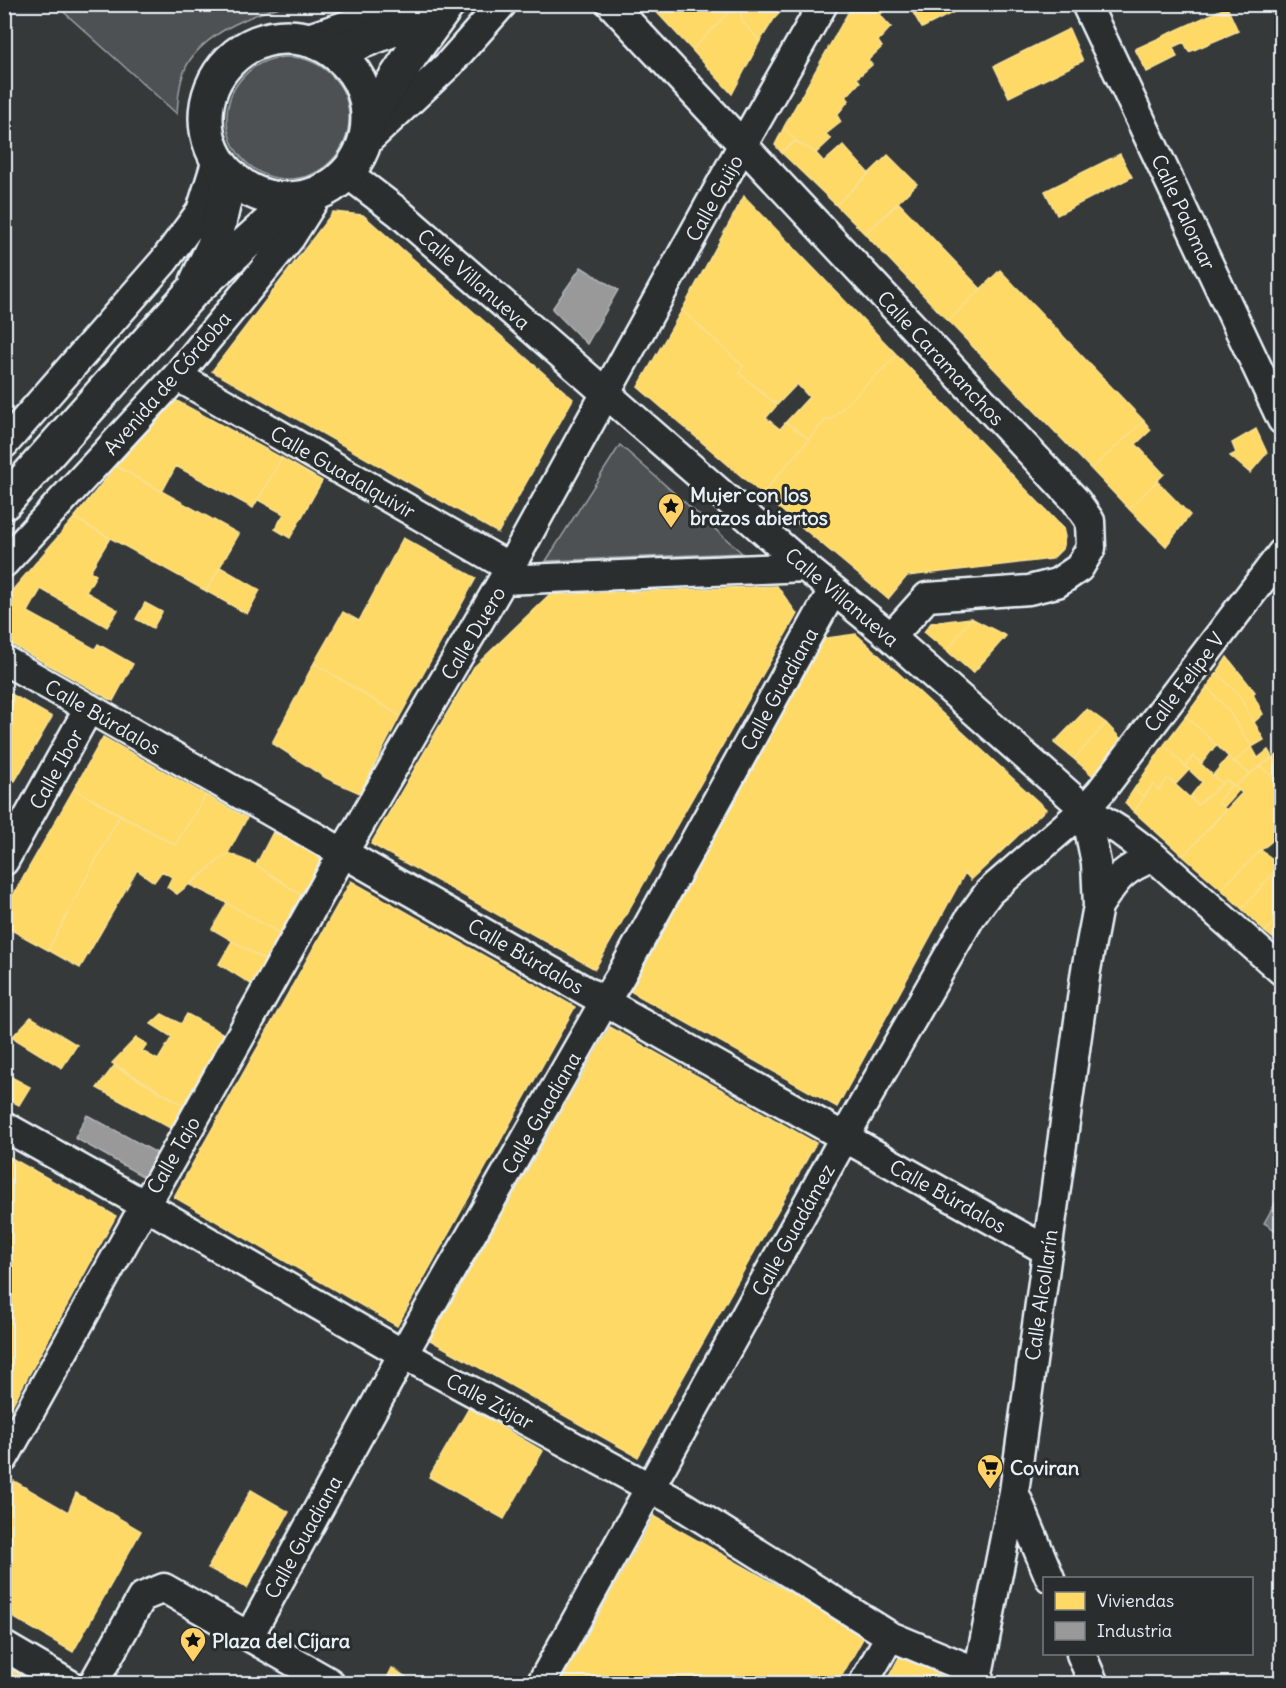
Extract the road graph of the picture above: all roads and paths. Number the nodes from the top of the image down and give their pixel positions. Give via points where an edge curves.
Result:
1 (385, 4) edge
2 (442, 4) edge
3 (448, 4) edge
4 (502, 4) edge
5 (611, 4) edge
6 (823, 4) edge
7 (1086, 4) edge
8 (320, 46) junction
9 (367, 130) junction
10 (742, 146) junction
11 (223, 168) junction
12 (348, 174) junction
13 (306, 197) junction
14 (191, 293) junction
15 (177, 376) junction
16 (606, 394) junction
17 (1281, 420) edge
18 (4, 444) edge
19 (4, 502) edge
20 (1281, 554) edge
21 (4, 563) edge
22 (806, 567) junction
23 (506, 573) junction
24 (833, 590) junction
25 (891, 637) junction
26 (4, 660) edge
27 (89, 708) junction
28 (1085, 809) junction
29 (343, 853) junction
30 (1154, 857) junction
31 (4, 861) edge
32 (1098, 906) junction
33 (1281, 971) edge
34 (604, 1001) junction
35 (4, 1126) edge
36 (844, 1138) junction
37 (145, 1205) junction
38 (1048, 1251) junction
39 (403, 1354) junction
40 (4, 1458) edge
41 (650, 1487) junction
42 (1014, 1492) junction
43 (1050, 1577) edge
44 (249, 1636) junction
45 (890, 1636) junction
46 (4, 1646) edge
47 (1082, 1655) edge
48 (977, 1678) edge
49 (69, 1683) edge
50 (93, 1683) edge
51 (329, 1683) edge
52 (542, 1683) edge
53 (863, 1683) edge
54 (1094, 1683) edge

1 - 8 street
2 - 8 street via 410,23
3 - 9 street via 411,55
4 - 9 street via 449,64
5 - 10 street, Calle Caramanchos
6 - 10 street, Calle Guijo
7 - 17 street, Calle Palomar
8 - 9 street via 349,65 360,81
8 - 11 street via 286,37 267,40 227,63 212,87 207,111 208,136
9 - 12 street via 360,157
10 - 16 street, Calle Guijo
10 - 25 street, Calle Caramanchos via 1076,501 1090,521 1091,548 1079,568 1057,583 1029,590 927,597
11 - 13 street via 248,189 270,198
11 - 14 street, Avenida de Córdoba via 214,246
11 - 18 street via 201,211 164,261
12 - 13 street via 330,188
12 - 16 street, Calle Villanueva via 398,212
13 - 14 street, Avenida de Córdoba
13 - 15 street, Avenida de Córdoba via 290,238
14 - 19 street, Avenida de Córdoba
15 - 21 street, Avenida de Córdoba
15 - 23 street, Calle Guadalquivir
16 - 22 street, Calle Villanueva
16 - 23 street, Calle Guijo
20 - 28 street, Calle Felipe V
22 - 23 street, Calle Duero
22 - 24 street, Calle Villanueva
23 - 29 street, Calle Duero
24 - 25 street, Calle Villanueva
24 - 34 street, Calle Guadiana
25 - 28 street, Calle Villanueva
26 - 27 street, Calle Búrdalos
27 - 29 street, Calle Búrdalos
27 - 31 street, Calle Ibor
28 - 30 street, Calle Villanueva
28 - 32 street, Calle Alcollarín via 1096,863
28 - 36 street, Calle Guadámez via 989,892 970,918
29 - 34 street, Calle Búrdalos
29 - 37 street, Calle Tajo
30 - 32 street, Calle Alcollarín via 1132,866 1116,880
30 - 33 street, Calle Villanueva
32 - 38 street, Calle Alcollarín
34 - 36 street, Calle Búrdalos
34 - 39 street, Calle Guadiana
35 - 37 street, Calle Zújar
36 - 38 street, Calle Búrdalos
36 - 41 street, Calle Guadámez
37 - 39 street, Calle Zújar
37 - 40 street, Calle Tajo
38 - 42 street, Calle Alcollarín
39 - 41 street, Calle Zújar
39 - 44 street, Calle Guadiana
41 - 45 street, Calle Zújar
41 - 52 street, Calle Guadámez
42 - 43 street
42 - 48 street, Calle Alcollarín
44 - 50 street via 164,1588 142,1597
44 - 51 street
45 - 48 street, Calle Zújar
45 - 53 street
46 - 49 street
47 - 54 street

